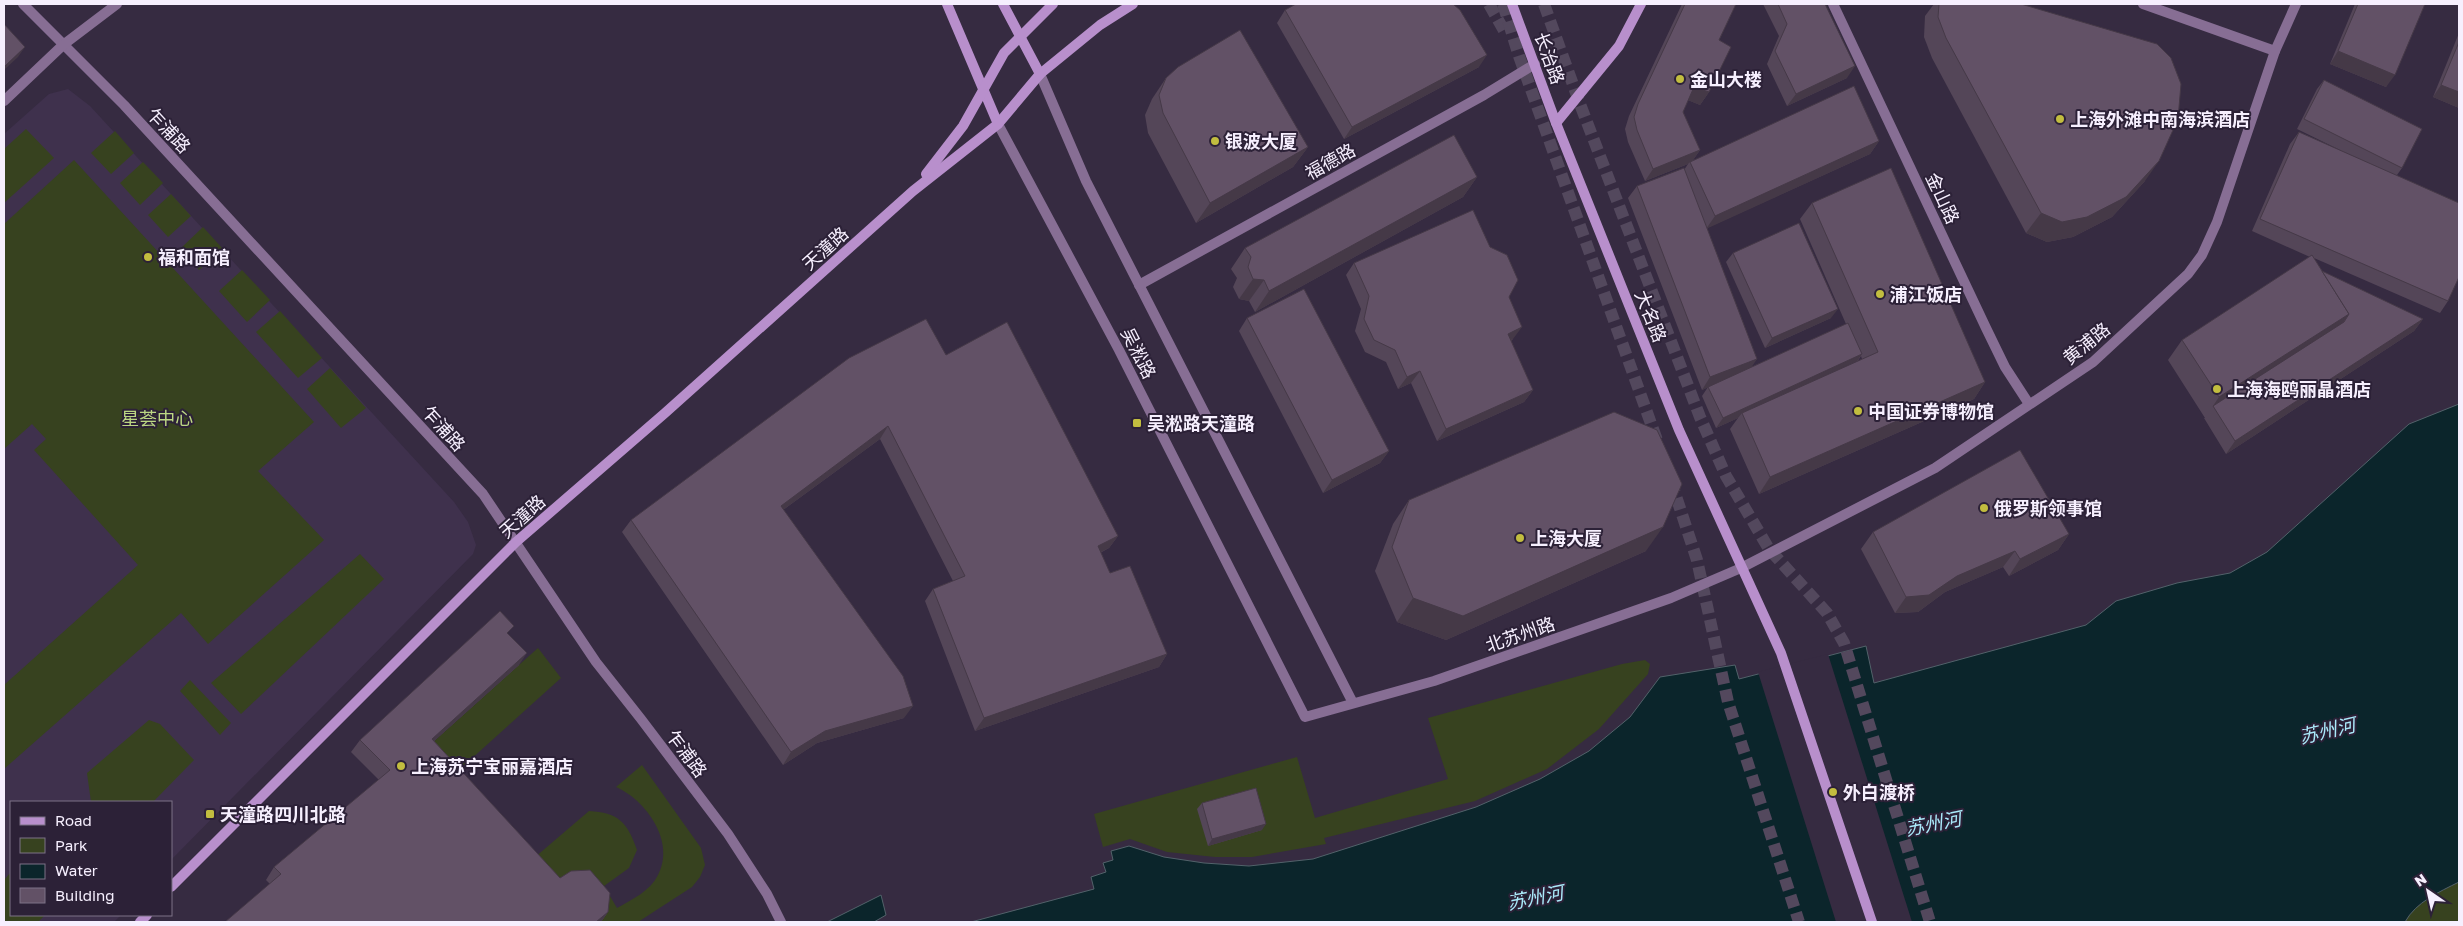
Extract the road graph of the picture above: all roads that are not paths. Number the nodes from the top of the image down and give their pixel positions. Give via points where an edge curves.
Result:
1 (23, 4) edge
2 (117, 4) edge
3 (947, 4) edge
4 (1002, 4) edge
5 (1053, 4) edge
6 (1133, 4) edge
7 (1512, 4) edge
8 (1641, 4) edge
9 (1833, 4) edge
10 (2143, 4) edge
11 (2296, 4) edge
12 (1021, 37) junction
13 (64, 45) junction
14 (2274, 51) junction
15 (1536, 64) junction
16 (1040, 74) junction
17 (982, 90) junction
18 (4, 101) edge
19 (1556, 123) junction
20 (998, 124) junction
21 (913, 191) junction
22 (1139, 285) junction
23 (2030, 404) junction
24 (516, 542) junction
25 (1741, 568) junction
26 (1353, 703) junction
27 (1305, 718) joint
28 (172, 886) edge
29 (781, 922) edge
30 (1872, 922) edge

1 - 13 street, 乍浦路
2 - 13 street
3 - 17 main road, 吴淞路
4 - 12 main road, 吴淞路
5 - 12 main road, 天潼路
6 - 16 main road, 天潼路 via 1100,25
7 - 15 main road, 长治路
8 - 19 main road via 1619,46
9 - 23 street, 金山路 via 1998,351
10 - 14 street
11 - 14 street, 黄浦路
12 - 16 main road, 吴淞路
12 - 17 main road, 天潼路 via 1004,53
13 - 18 street
13 - 24 street, 乍浦路 via 124,105 448,456 482,494
14 - 23 street, 黄浦路 via 2217,222 2202,255 2188,274 2093,362
15 - 19 main road, 长治路
15 - 22 street, 福德路
16 - 20 main road, 天潼路
16 - 22 street, 吴淞路 via 1086,181
17 - 20 main road, 吴淞路
17 - 21 main road, 天潼路 via 963,126
19 - 25 main road, 大名路 via 1679,430
20 - 21 main road, 天潼路
20 - 27 street, 吴淞路 via 1120,350
21 - 24 main road, 天潼路
22 - 26 street, 吴淞路
23 - 25 street, 黄浦路 via 1935,468
24 - 28 main road, 天潼路
24 - 29 street, 乍浦路 via 596,662 728,834
25 - 26 street, 北苏州路 via 1671,598 1434,681
25 - 30 main road, 大名路 via 1781,653
26 - 27 street, 北苏州路

